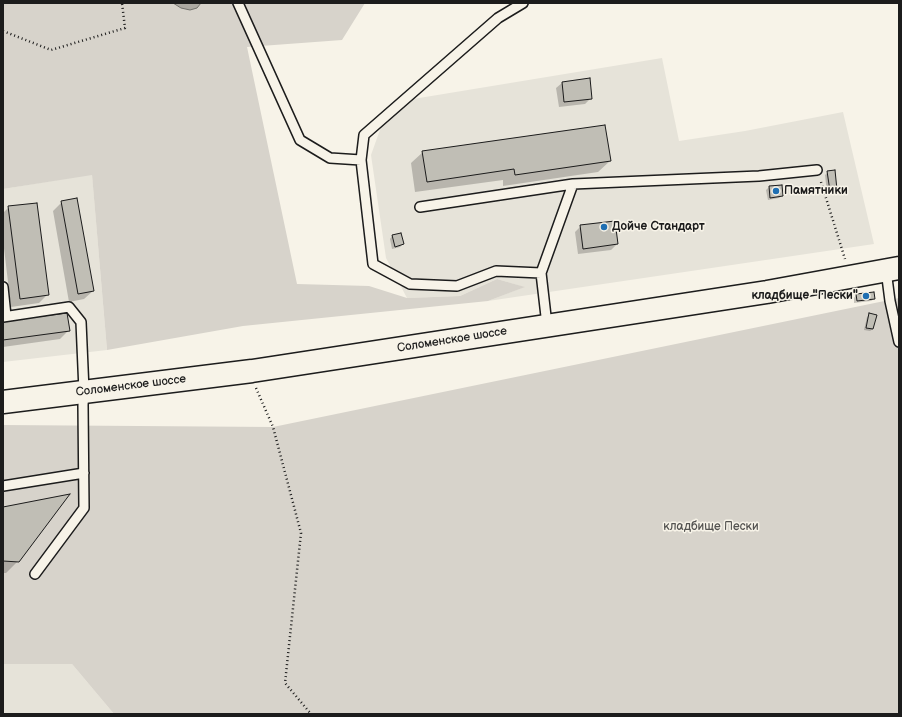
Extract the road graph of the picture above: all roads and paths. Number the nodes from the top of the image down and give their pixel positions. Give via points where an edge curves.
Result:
1 (122, 3) edge
2 (238, 3) edge
3 (523, 3) edge
4 (3, 31) edge
5 (362, 160) junction
6 (817, 170) joint
7 (573, 184) junction
8 (420, 207) dead end
9 (893, 269) edge
10 (541, 273) junction
11 (851, 276) junction
12 (3, 287) edge
13 (5, 317) edge
14 (547, 325) junction
15 (899, 342) edge
16 (252, 371) junction
17 (84, 391) junction
18 (3, 402) edge
19 (84, 473) junction
20 (3, 486) edge
21 (35, 574) dead end
22 (311, 714) edge

1 - 4 path via 125,28 51,50
2 - 5 lane via 300,140 330,158
3 - 5 lane via 498,18 364,135
5 - 10 lane via 373,264 410,284 457,286 496,271
6 - 7 lane via 759,176
6 - 11 path
7 - 8 lane
7 - 10 lane
9 - 11 main road, Соломенское шоссе
9 - 15 lane via 890,302
10 - 14 lane
11 - 14 main road, Соломенское шоссе via 767,292
12 - 13 lane
13 - 17 lane via 69,307 81,322
14 - 16 main road, Соломенское шоссе
16 - 17 main road, Соломенское шоссе
16 - 22 path via 252,377 273,427 301,533 285,683
17 - 18 main road, Соломенское шоссе
17 - 19 lane
19 - 20 lane
19 - 21 lane via 84,508

